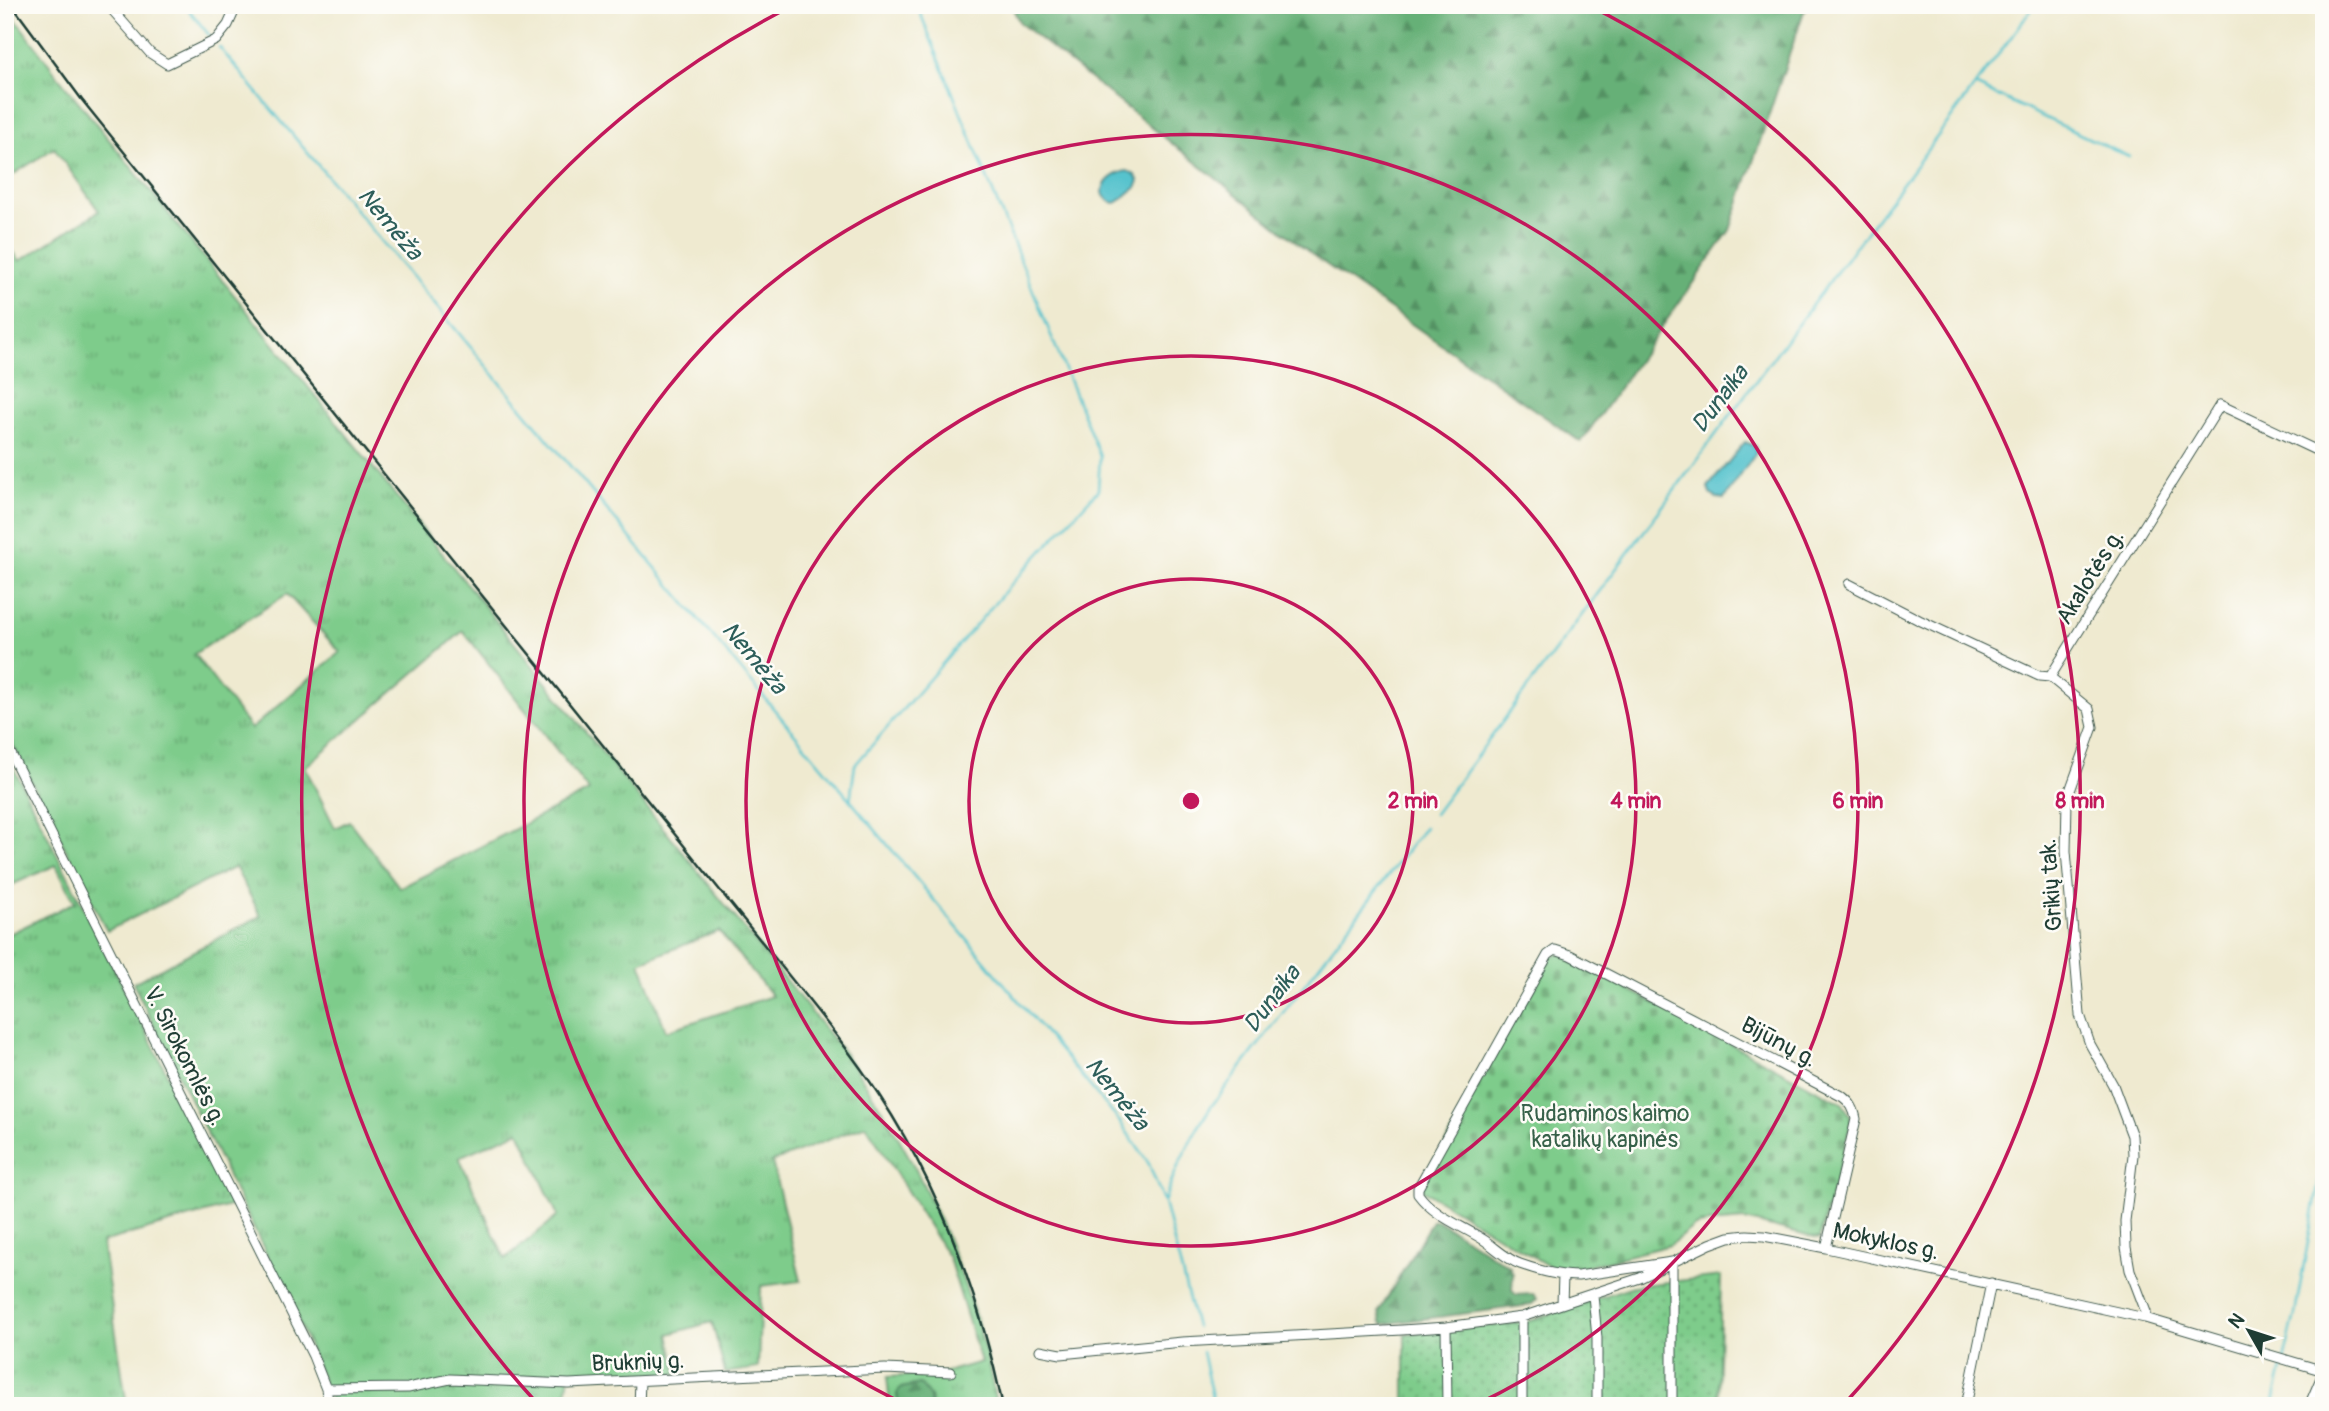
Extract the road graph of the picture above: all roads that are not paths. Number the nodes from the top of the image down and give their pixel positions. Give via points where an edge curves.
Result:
1 (108, 5) edge
2 (237, 5) edge
3 (2324, 454) edge
4 (1849, 584) dead end
5 (2050, 677) junction
6 (5, 742) edge
7 (1826, 1248) junction
8 (1672, 1262) junction
9 (1563, 1276) junction
10 (1991, 1283) junction
11 (1593, 1295) junction
12 (1562, 1304) junction
13 (1522, 1317) junction
14 (2145, 1318) junction
15 (1446, 1327) junction
16 (1040, 1350) dead end
17 (2324, 1371) edge
18 (951, 1372) dead end
19 (640, 1381) junction
20 (326, 1389) junction
21 (329, 1406) edge
22 (639, 1406) edge
23 (1447, 1406) edge
24 (1522, 1406) edge
25 (1597, 1406) edge
26 (1671, 1406) edge
27 (1966, 1406) edge
28 (2309, 1406) edge

1 - 2 street via 149,53 167,64 216,40
3 - 5 street, Akalotės g. via 2220,405
4 - 5 street via 1930,626
5 - 14 street, Grikių tak. via 2089,709 2093,727 2067,799 2066,851 2083,1027 2132,1136 2126,1247
6 - 20 street, V. Sirokomlės g.
7 - 8 street, Mokyklos g. via 1746,1235 1729,1237
7 - 9 street, Bijūnų g. via 1856,1119 1850,1103 1555,950 1542,964 1418,1194 1438,1214 1506,1256
7 - 10 street, Mokyklos g.
8 - 9 street
8 - 11 street, Mokyklos g.
8 - 26 street
9 - 12 street
10 - 14 street, Mokyklos g.
10 - 27 street
11 - 12 street, Mokyklos g.
11 - 25 street
12 - 13 street, Mokyklos g.
13 - 15 street, Mokyklos g.
13 - 24 street
14 - 17 street, Mokyklos g.
15 - 16 street, Mokyklos g. via 1182,1342 1061,1354
15 - 23 street
17 - 28 street
18 - 19 street, Bruknių g. via 885,1369
19 - 20 street, Bruknių g. via 569,1384 450,1379 408,1388
19 - 22 street
20 - 21 street, V. Sirokomlės g.

